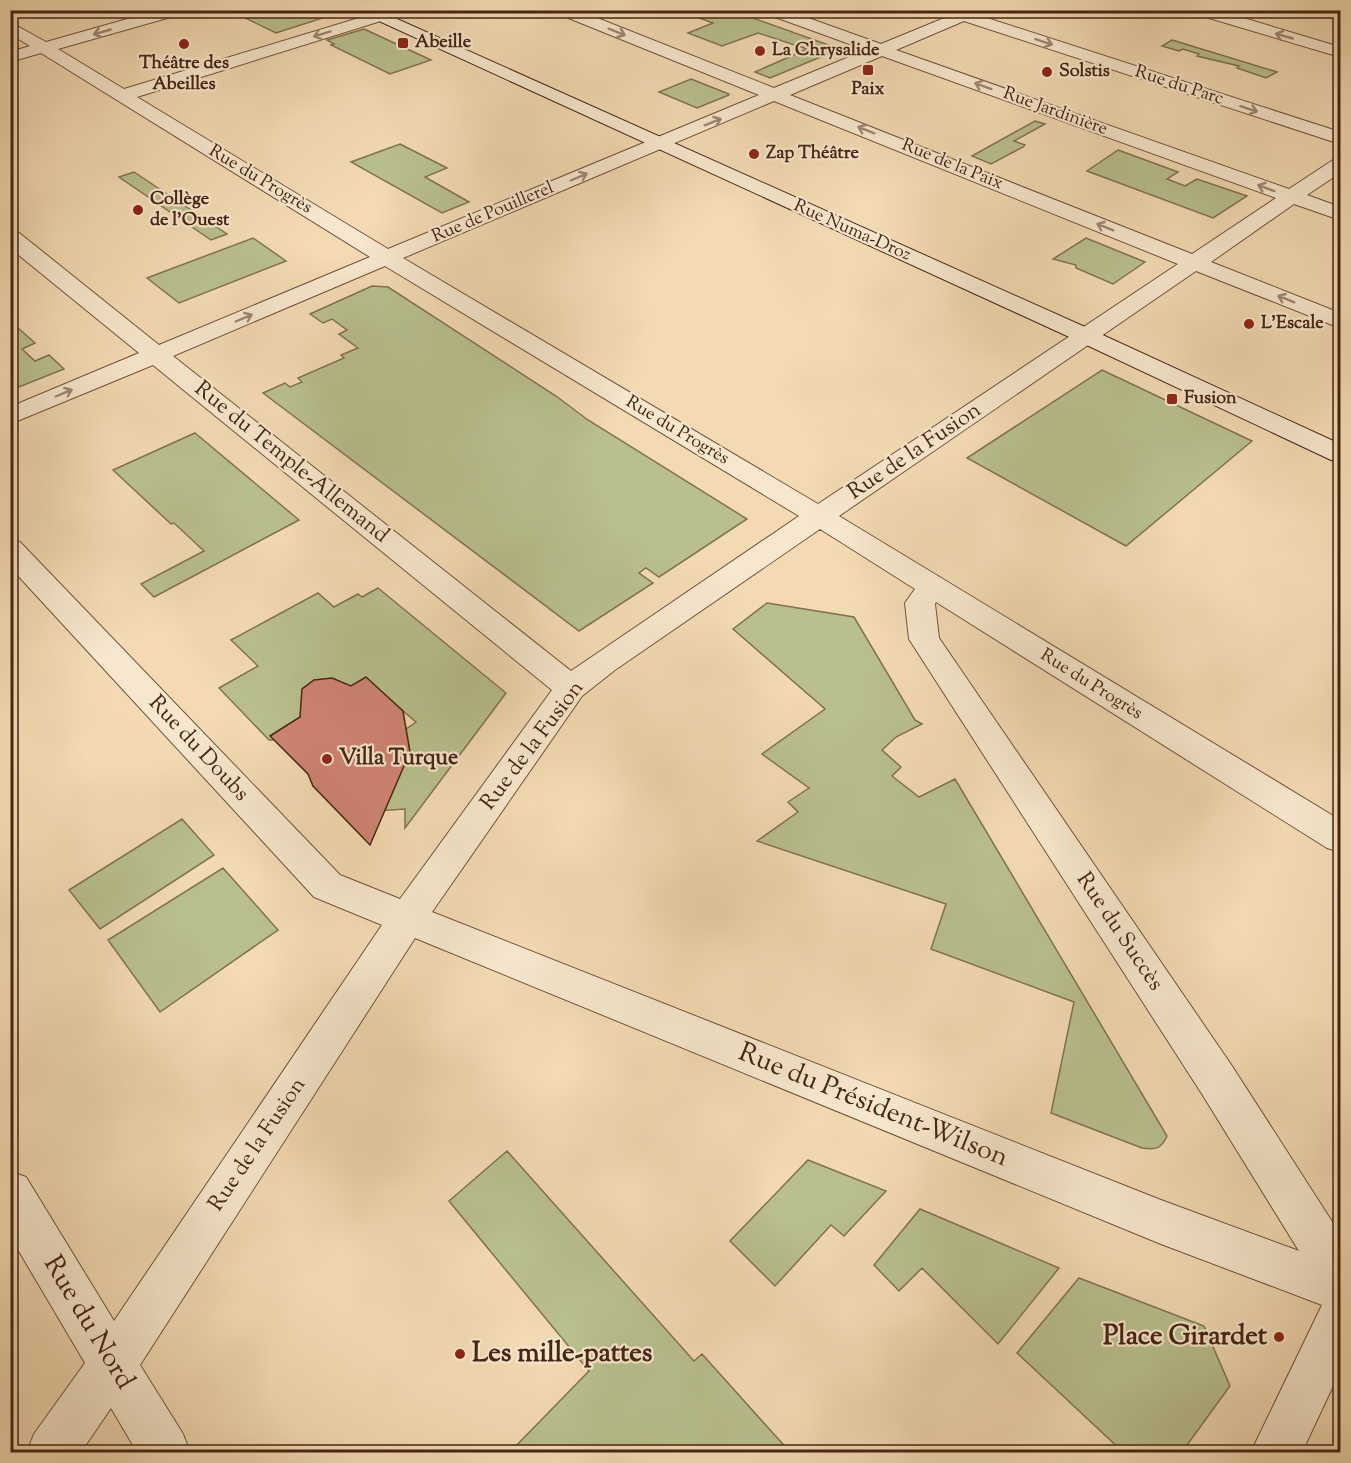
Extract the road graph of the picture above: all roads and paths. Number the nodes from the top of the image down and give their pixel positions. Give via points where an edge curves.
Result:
1 (179, 10) edge
2 (562, 10) edge
3 (770, 10) edge
4 (1198, 10) edge
5 (963, 12) edge
6 (370, 14) edge
7 (10, 27) edge
8 (44, 48) junction
9 (883, 50) junction
10 (1341, 52) edge
11 (10, 57) edge
12 (777, 95) junction
13 (121, 96) junction
14 (1341, 138) edge
15 (658, 144) junction
16 (1341, 164) edge
17 (1292, 197) junction
18 (1341, 214) edge
19 (10, 237) edge
20 (387, 258) junction
21 (1195, 262) junction
22 (1341, 321) edge
23 (1086, 336) junction
24 (156, 354) junction
25 (10, 416) edge
26 (1341, 454) edge
27 (819, 516) junction
28 (10, 549) edge
29 (932, 587) junction
30 (571, 688) junction
31 (1341, 838) edge
32 (407, 918) junction
33 (10, 1193) edge
34 (1341, 1275) edge
35 (1341, 1289) edge
36 (1341, 1320) edge
37 (112, 1365) junction
38 (52, 1452) edge
39 (165, 1452) edge
40 (1276, 1452) edge

1 -> 8 street
2 -> 12 street, Rue de la Paix
3 - 9 street, Rue Jardinière
10 -> 4 street
5 - 9 street, Rue de Pouillerel
5 -> 14 street, Rue du Parc
6 -> 13 street
6 - 15 street, Rue Numa-Droz
7 - 8 street, Rue du Progrès
8 - 11 street
8 - 13 street, Rue du Progrès
9 - 12 street, Rue de Pouillerel
17 -> 9 street, Rue Jardinière
15 -> 12 street, Rue de Pouillerel
21 -> 12 street, Rue de la Paix
13 - 20 street, Rue du Progrès
20 -> 15 street, Rue de Pouillerel
15 - 23 street, Rue Numa-Droz
16 - 17 street, Rue de la Fusion
17 - 18 street, Rue Jardinière
17 - 21 street, Rue de la Fusion
19 - 24 street, Rue du Temple-Allemand
24 -> 20 street, Rue de Pouillerel
20 - 27 street, Rue du Progrès
22 -> 21 street, Rue de la Paix
21 - 23 street, Rue de la Fusion
23 - 26 street, Rue Numa-Droz
23 - 27 street, Rue de la Fusion
25 -> 24 street, Rue de Pouillerel
24 - 30 street, Rue du Temple-Allemand
27 - 29 street, Rue du Progrès
27 - 30 street, Rue de la Fusion
28 - 32 street, Rue du Doubs via 327,886
29 - 31 street, Rue du Progrès
29 - 34 street, Rue du Succès via 920,603 924,639 1217,1080
30 - 32 street, Rue de la Fusion
32 - 35 street, Rue du Président-Wilson via 1150,1218
32 - 37 street, Rue de la Fusion
33 - 37 street, Rue du Nord
36 - 40 street
37 - 38 street, Rue de la Fusion
37 - 39 street, Rue du Nord

